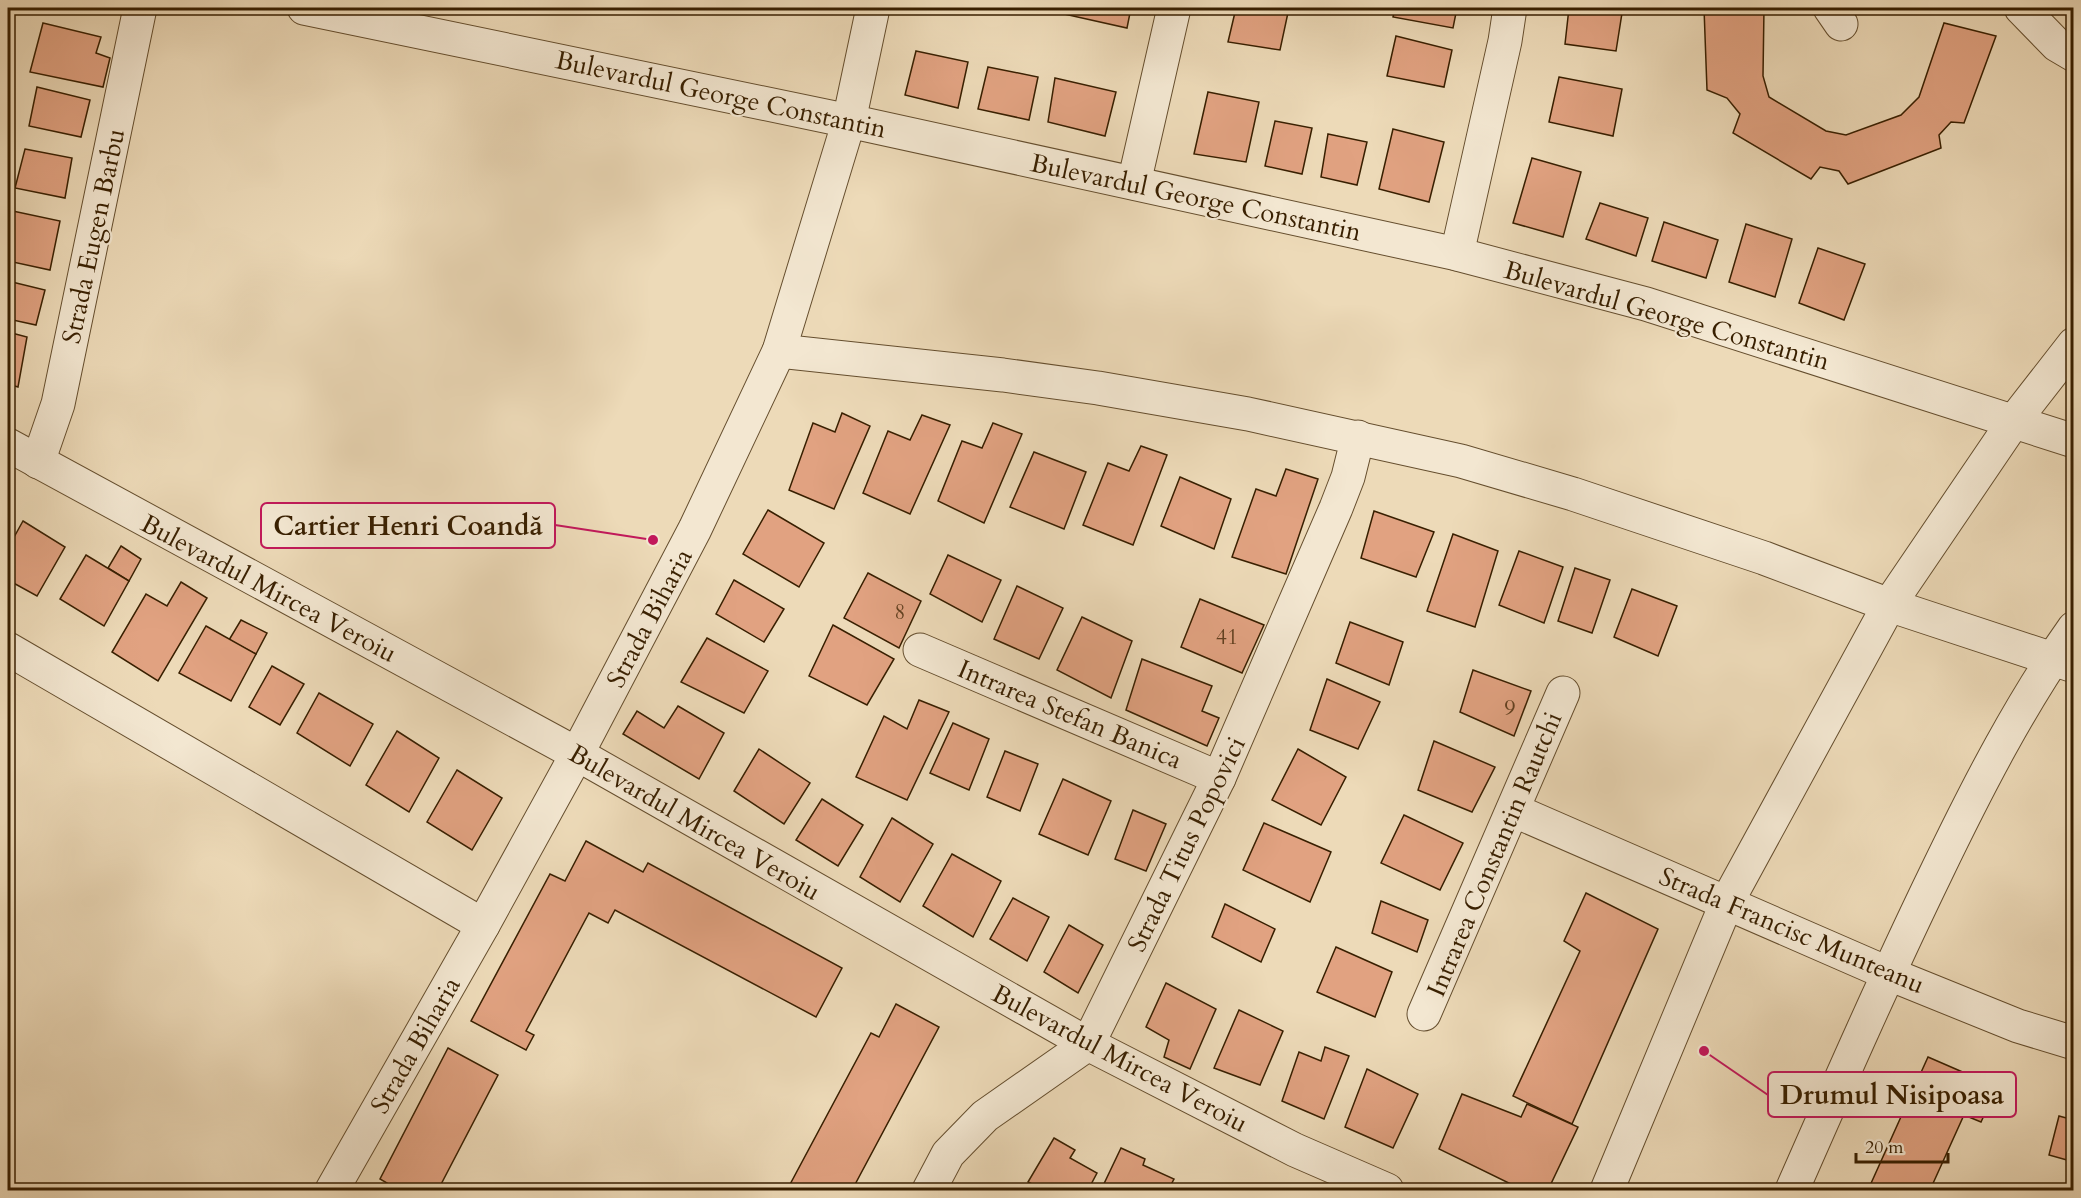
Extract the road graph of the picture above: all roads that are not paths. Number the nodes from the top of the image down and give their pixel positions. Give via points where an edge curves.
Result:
1 (140, 8) edge
2 (304, 8) edge
3 (873, 8) edge
4 (1174, 8) edge
5 (1510, 8) edge
6 (2021, 8) edge
7 (2073, 55) edge
8 (849, 121) junction
9 (1134, 183) junction
10 (1457, 254) junction
11 (2073, 344) edge
12 (779, 351) junction
13 (2014, 421) junction
14 (1358, 437) junction
15 (2073, 441) edge
16 (8, 445) edge
17 (38, 462) junction
18 (1889, 605) junction
19 (2073, 628) edge
20 (8, 649) edge
21 (920, 650) dead end
22 (2062, 663) edge
23 (1563, 693) dead end
24 (577, 754) junction
25 (1219, 778) junction
26 (1513, 810) junction
27 (1727, 902) junction
28 (483, 925) junction
29 (1887, 973) junction
30 (1424, 1014) dead end
31 (2073, 1043) edge
32 (1088, 1044) junction
33 (332, 1191) edge
34 (929, 1191) edge
35 (1387, 1191) edge
36 (1607, 1191) edge
37 (1791, 1191) edge

1 - 17 street, Strada Eugen Barbu via 58,404
2 - 8 street, Bulevardul George Constantin
3 - 8 street, Strada Biharia
4 - 9 street
5 - 10 street
6 - 7 street via 2057,45
8 - 9 street, Bulevardul George Constantin
8 - 12 street, Strada Biharia
9 - 10 street, Bulevardul George Constantin
10 - 13 street, Bulevardul George Constantin via 1646,304
11 - 13 street
12 - 14 street via 1098,388
12 - 24 street, Strada Biharia via 695,530
13 - 15 street, Bulevardul George Constantin
13 - 18 street
14 - 18 street via 1461,461 1573,494
14 - 25 street, Strada Titus Popovici via 1336,508
16 - 17 street, Bulevardul Mircea Veroiu
17 - 24 street, Bulevardul Mircea Veroiu
18 - 22 street
18 - 27 street
19 - 22 street
20 - 28 street
21 - 25 street, Intrarea Stefan Banica
22 - 29 street via 1961,821
23 - 26 street, Intrarea Constantin Rautchi
24 - 28 street, Strada Biharia
24 - 32 street, Bulevardul Mircea Veroiu
25 - 32 street, Strada Titus Popovici
26 - 27 street, Strada Francisc Munteanu
26 - 30 street, Intrarea Constantin Rautchi
27 - 29 street, Strada Francisc Munteanu
27 - 36 street
28 - 33 street, Strada Biharia
29 - 31 street, Strada Francisc Munteanu via 2018,1026
29 - 37 street
32 - 34 street, Strada Titus Popovici via 985,1116 948,1154
32 - 35 street, Bulevardul Mircea Veroiu via 1295,1150

